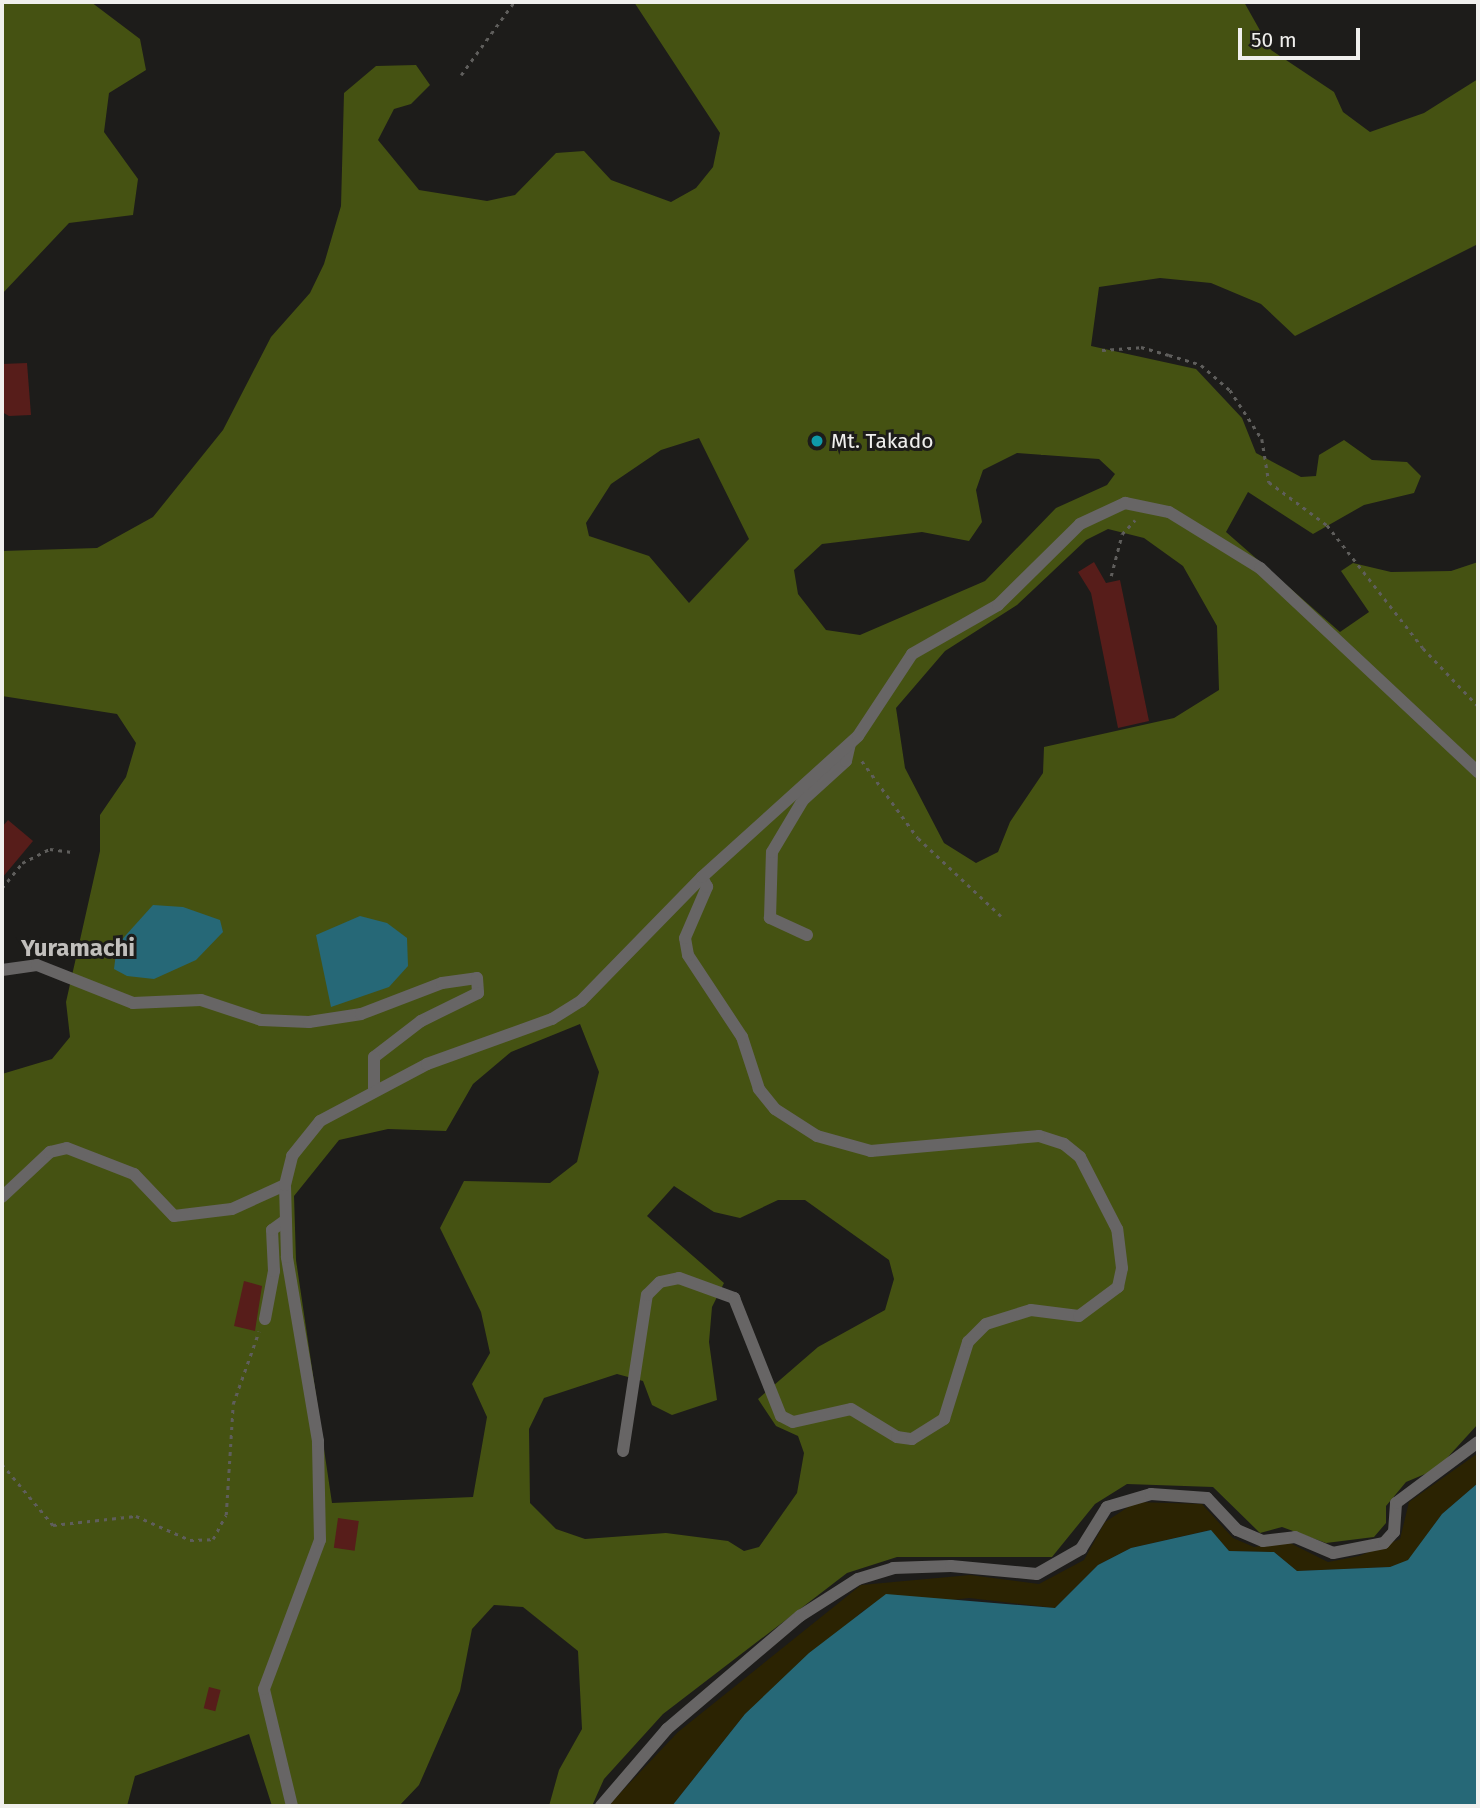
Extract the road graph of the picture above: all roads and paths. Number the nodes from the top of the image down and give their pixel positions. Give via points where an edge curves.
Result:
1 (514, 2) edge
2 (461, 75) dead end
3 (1101, 350) dead end
4 (1140, 518) dead end
5 (1111, 576) dead end
6 (1478, 706) edge
7 (850, 743) junction
8 (1478, 772) edge
9 (72, 852) dead end
10 (702, 877) junction
11 (2, 888) edge
12 (1001, 916) dead end
13 (807, 935) dead end
14 (2, 970) edge
15 (374, 1090) junction
16 (285, 1185) junction
17 (2, 1197) edge
18 (286, 1220) junction
19 (265, 1319) joint
20 (1478, 1442) edge
21 (623, 1451) dead end
22 (2, 1464) edge
23 (292, 1806) edge
24 (601, 1806) edge

1 - 2 path
3 - 6 path via 1141,347 1169,355 1201,365 1230,390 1262,439 1269,482 1327,525 1423,648
4 - 5 path via 1122,534
7 - 8 street via 912,654 998,605 1080,524 1125,503 1150,504 1215,537 1294,595
7 - 10 street
7 - 12 path via 918,838
7 - 13 street via 846,761 803,800 772,852 771,918
9 - 11 path via 50,849 22,863
10 - 15 street via 581,1001 552,1019
10 - 21 street via 707,887 685,938 688,955 742,1037 759,1089 775,1109 817,1136 871,1151 1038,1136 1065,1144 1080,1157 1117,1229 1122,1268 1118,1287 1079,1316 1031,1310 986,1325 968,1342 944,1419 912,1439 897,1437 851,1409 793,1422 781,1416 734,1298 679,1278 660,1282 647,1295
14 - 15 street via 37,965 133,1003 201,1000 261,1020 309,1022 361,1014 442,983 478,978 478,993 421,1021 374,1057
15 - 16 street via 304,1137
16 - 17 street via 232,1209 174,1216 134,1174 67,1148 50,1152
16 - 18 street
18 - 19 street via 272,1230 274,1271
18 - 23 street via 322,1507 313,1566 279,1635 264,1689
19 - 22 path via 233,1404 226,1515 213,1539 190,1540 136,1516 53,1525
20 - 24 street via 1449,1469 1406,1493 1396,1503 1394,1532 1375,1545 1333,1553 1295,1537 1263,1541 1237,1530 1207,1499 1152,1494 1107,1507 1082,1549 1045,1572 893,1568 858,1579 800,1616 667,1730

